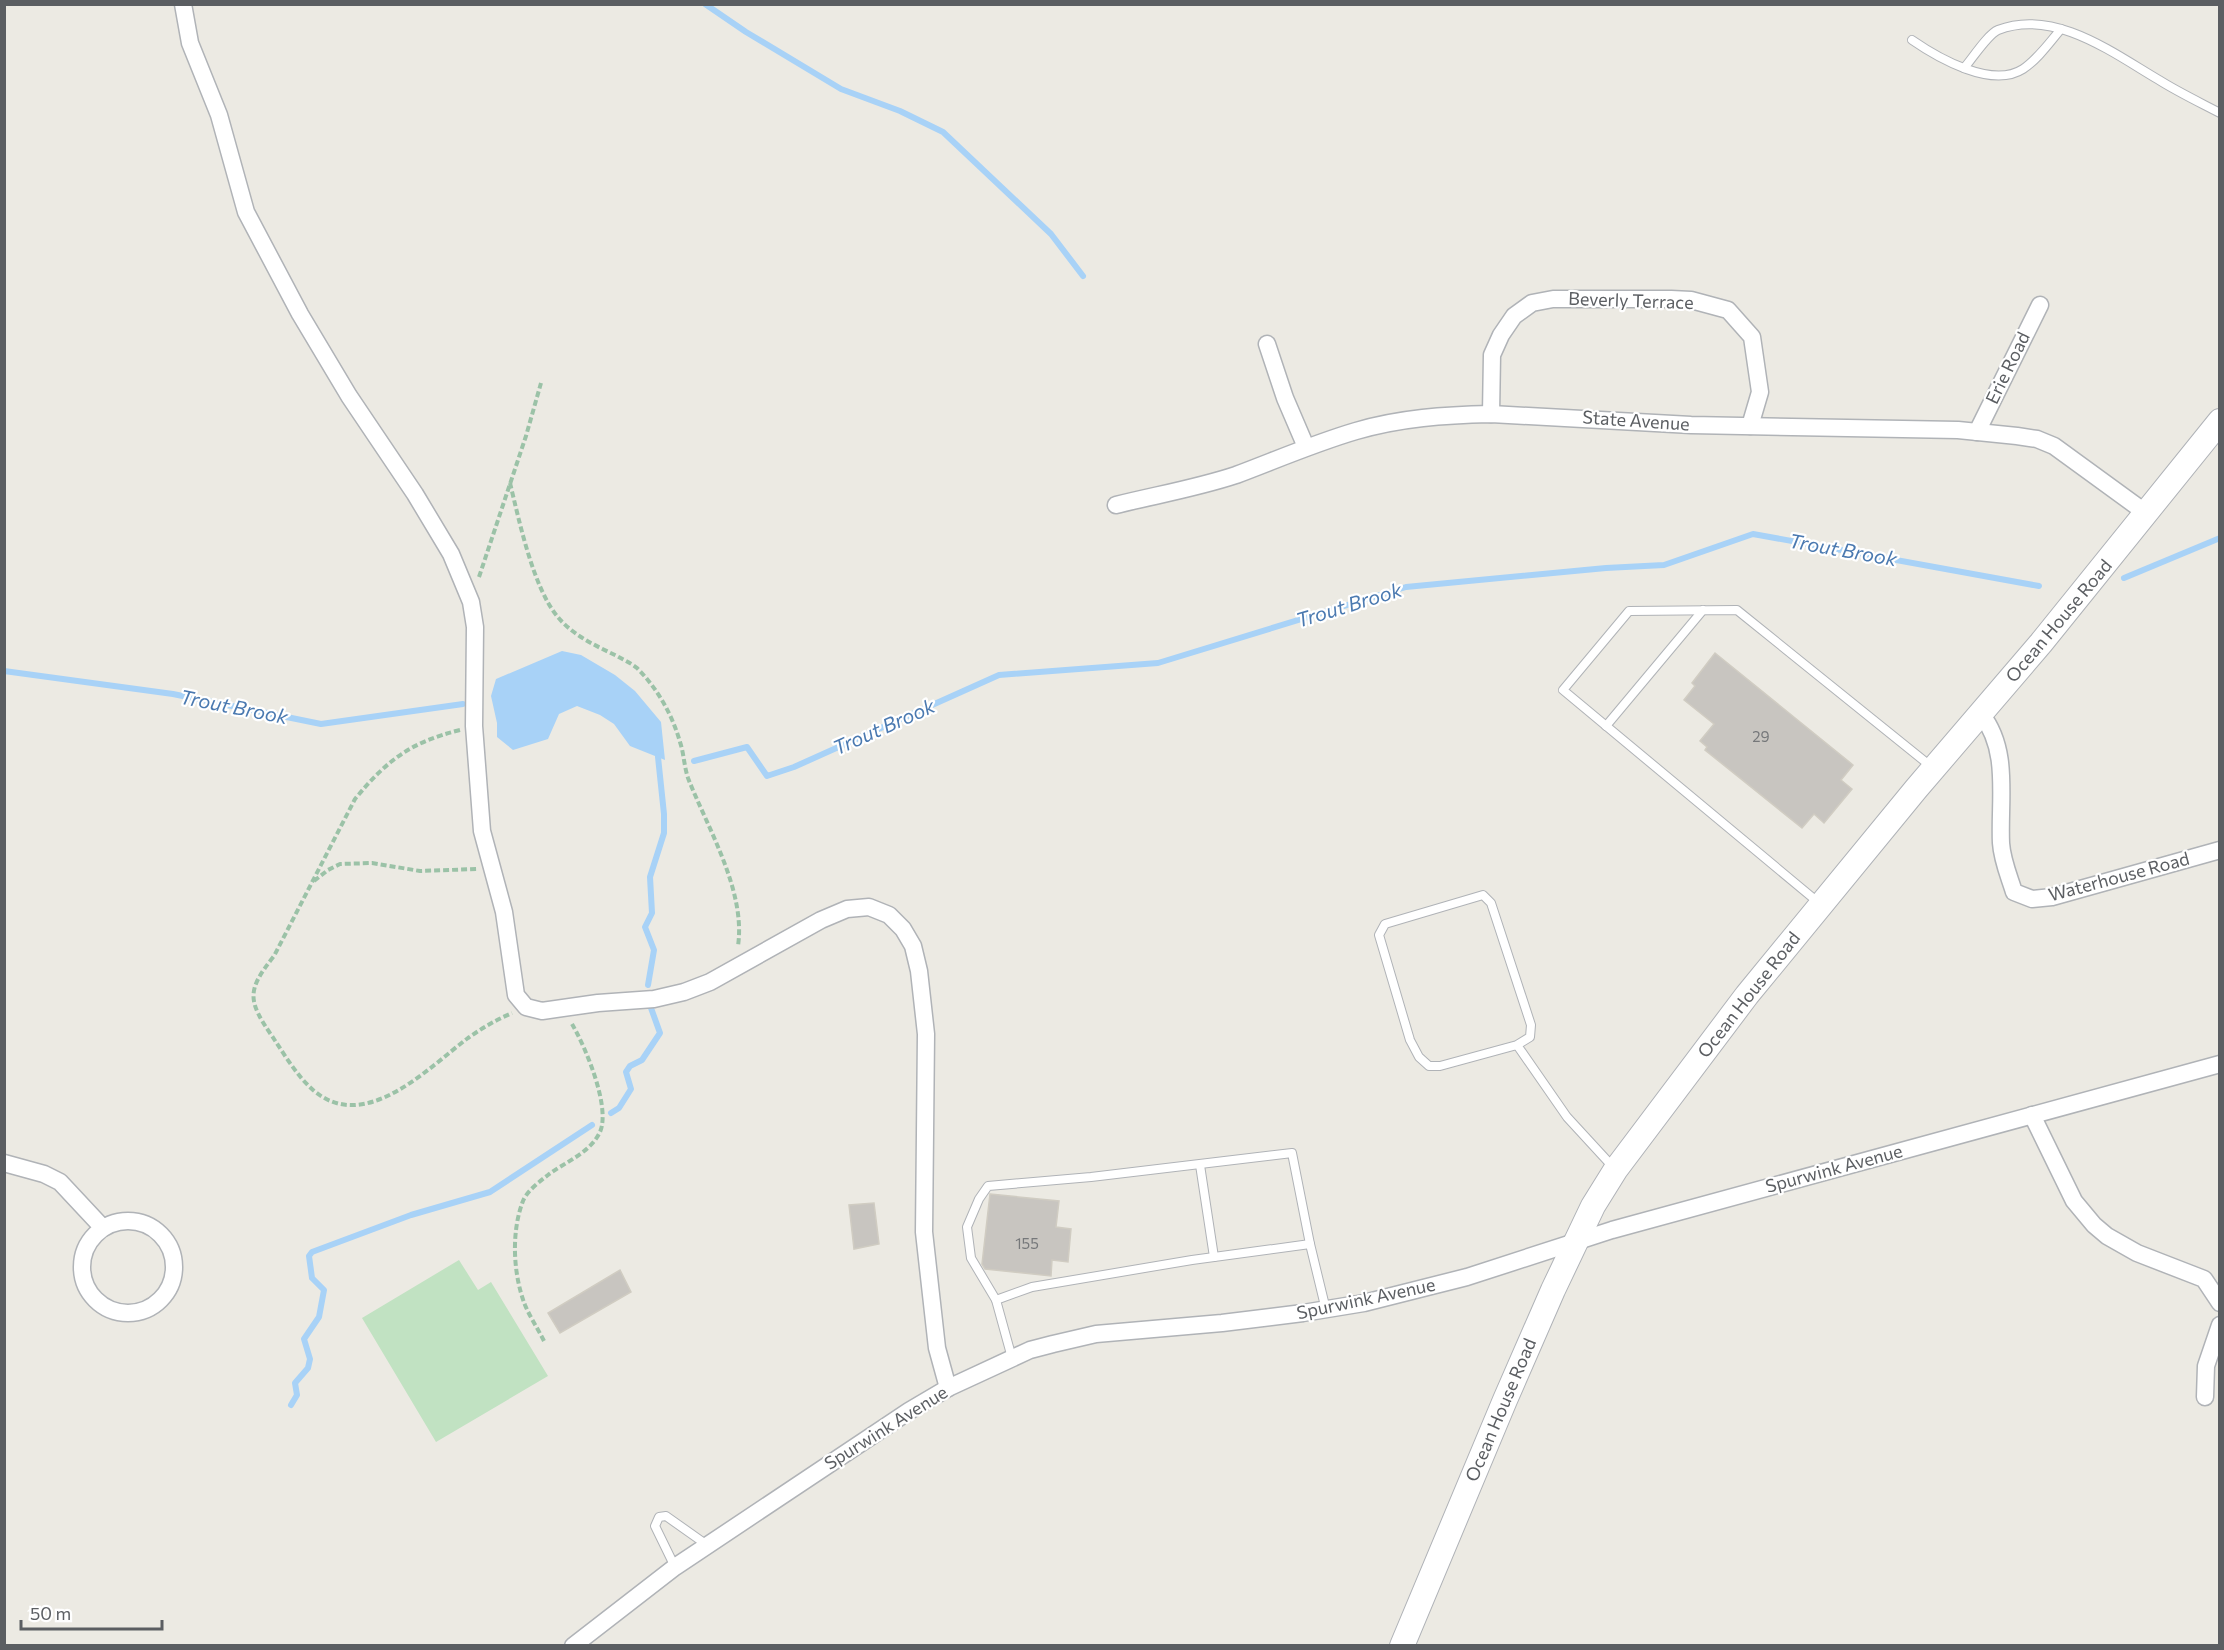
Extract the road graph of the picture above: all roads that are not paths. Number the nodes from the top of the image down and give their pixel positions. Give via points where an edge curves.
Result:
1 (183, 4) edge
2 (2061, 29) junction
3 (1912, 40) dead end
4 (1964, 68) junction
5 (2220, 113) edge
6 (2040, 305) dead end
7 (1267, 344) dead end
8 (1491, 414) junction
9 (2220, 422) edge
10 (1750, 426) junction
11 (1977, 432) junction
12 (1306, 447) junction
13 (1116, 505) dead end
14 (2146, 513) junction
15 (1703, 610) junction
16 (1981, 714) junction
17 (1606, 726) junction
18 (1934, 768) junction
19 (2220, 850) edge
20 (1821, 905) junction
21 (1517, 1045) junction
22 (2220, 1064) edge
23 (2032, 1115) junction
24 (4, 1163) edge
25 (1200, 1165) junction
26 (1616, 1169) junction
27 (103, 1228) junction
28 (1577, 1241) junction
29 (1310, 1244) junction
30 (1214, 1257) junction
31 (996, 1300) junction
32 (2220, 1303) edge
33 (1326, 1310) junction
34 (2220, 1325) edge
35 (1012, 1358) junction
36 (948, 1388) junction
37 (2205, 1397) dead end
38 (706, 1545) junction
39 (675, 1567) junction
40 (573, 1646) edge
41 (1402, 1646) edge

1 - 36 street via 190,43 219,115 246,212 343,386 451,554 471,602 482,831 504,912 516,995 526,1007 542,1011 654,999 710,982 847,909 869,907 889,915 903,928 920,970 926,1034 924,1232 937,1348
2 - 4 lane via 2027,25 1995,31
2 - 4 lane via 2021,70 2000,76
2 - 5 lane via 2088,39
3 - 4 lane
6 - 11 street, Erie Road
7 - 12 street
8 - 10 street, State Avenue
8 - 10 street, Beverly Terrace via 1492,355 1514,316 1532,303 1553,299 1671,299 1728,310 1752,337 1760,392
8 - 12 street, State Avenue via 1398,421
9 - 14 main road, Ocean House Road
10 - 11 street, State Avenue
11 - 14 street, State Avenue via 2054,446
12 - 13 street, State Avenue via 1234,475
14 - 16 main road, Ocean House Road
15 - 17 lane
15 - 17 lane via 1629,611 1563,690
15 - 18 lane via 1737,610
16 - 18 main road, Ocean House Road
16 - 19 street, Waterhouse Road via 1997,741 2004,861 2014,892 2032,899 2052,897
17 - 20 lane
18 - 20 main road, Ocean House Road
20 - 26 main road, Ocean House Road via 1747,995
21 - 21 lane via 1530,1037 1531,1024 1491,903 1483,895 1385,924 1379,935 1410,1040 1419,1057 1429,1066 1440,1066
21 - 26 lane via 1567,1118
22 - 23 street, Spurwink Avenue
23 - 28 street, Spurwink Avenue
23 - 32 street via 2074,1201 2094,1225 2137,1253 2204,1279
24 - 27 street via 60,1182
25 - 29 lane via 1292,1153
25 - 30 lane
25 - 31 lane via 988,1186 967,1227 970,1258
26 - 28 main road, Ocean House Road
27 - 27 street via 87,1247 82,1262 83,1278 90,1293 103,1305 121,1313 143,1311 162,1299 172,1282 175,1264 162,1235 134,1221
28 - 33 street, Spurwink Avenue via 1467,1277
28 - 41 main road, Ocean House Road via 1505,1400
29 - 30 lane
29 - 33 lane
30 - 31 lane via 1032,1287
31 - 35 lane
33 - 35 street, Spurwink Avenue via 1096,1334
34 - 37 street via 2206,1366
35 - 36 street, Spurwink Avenue
36 - 38 street, Spurwink Avenue
38 - 39 street, Spurwink Avenue
38 - 39 lane via 666,1516 659,1516 655,1526
39 - 40 street, Spurwink Avenue

